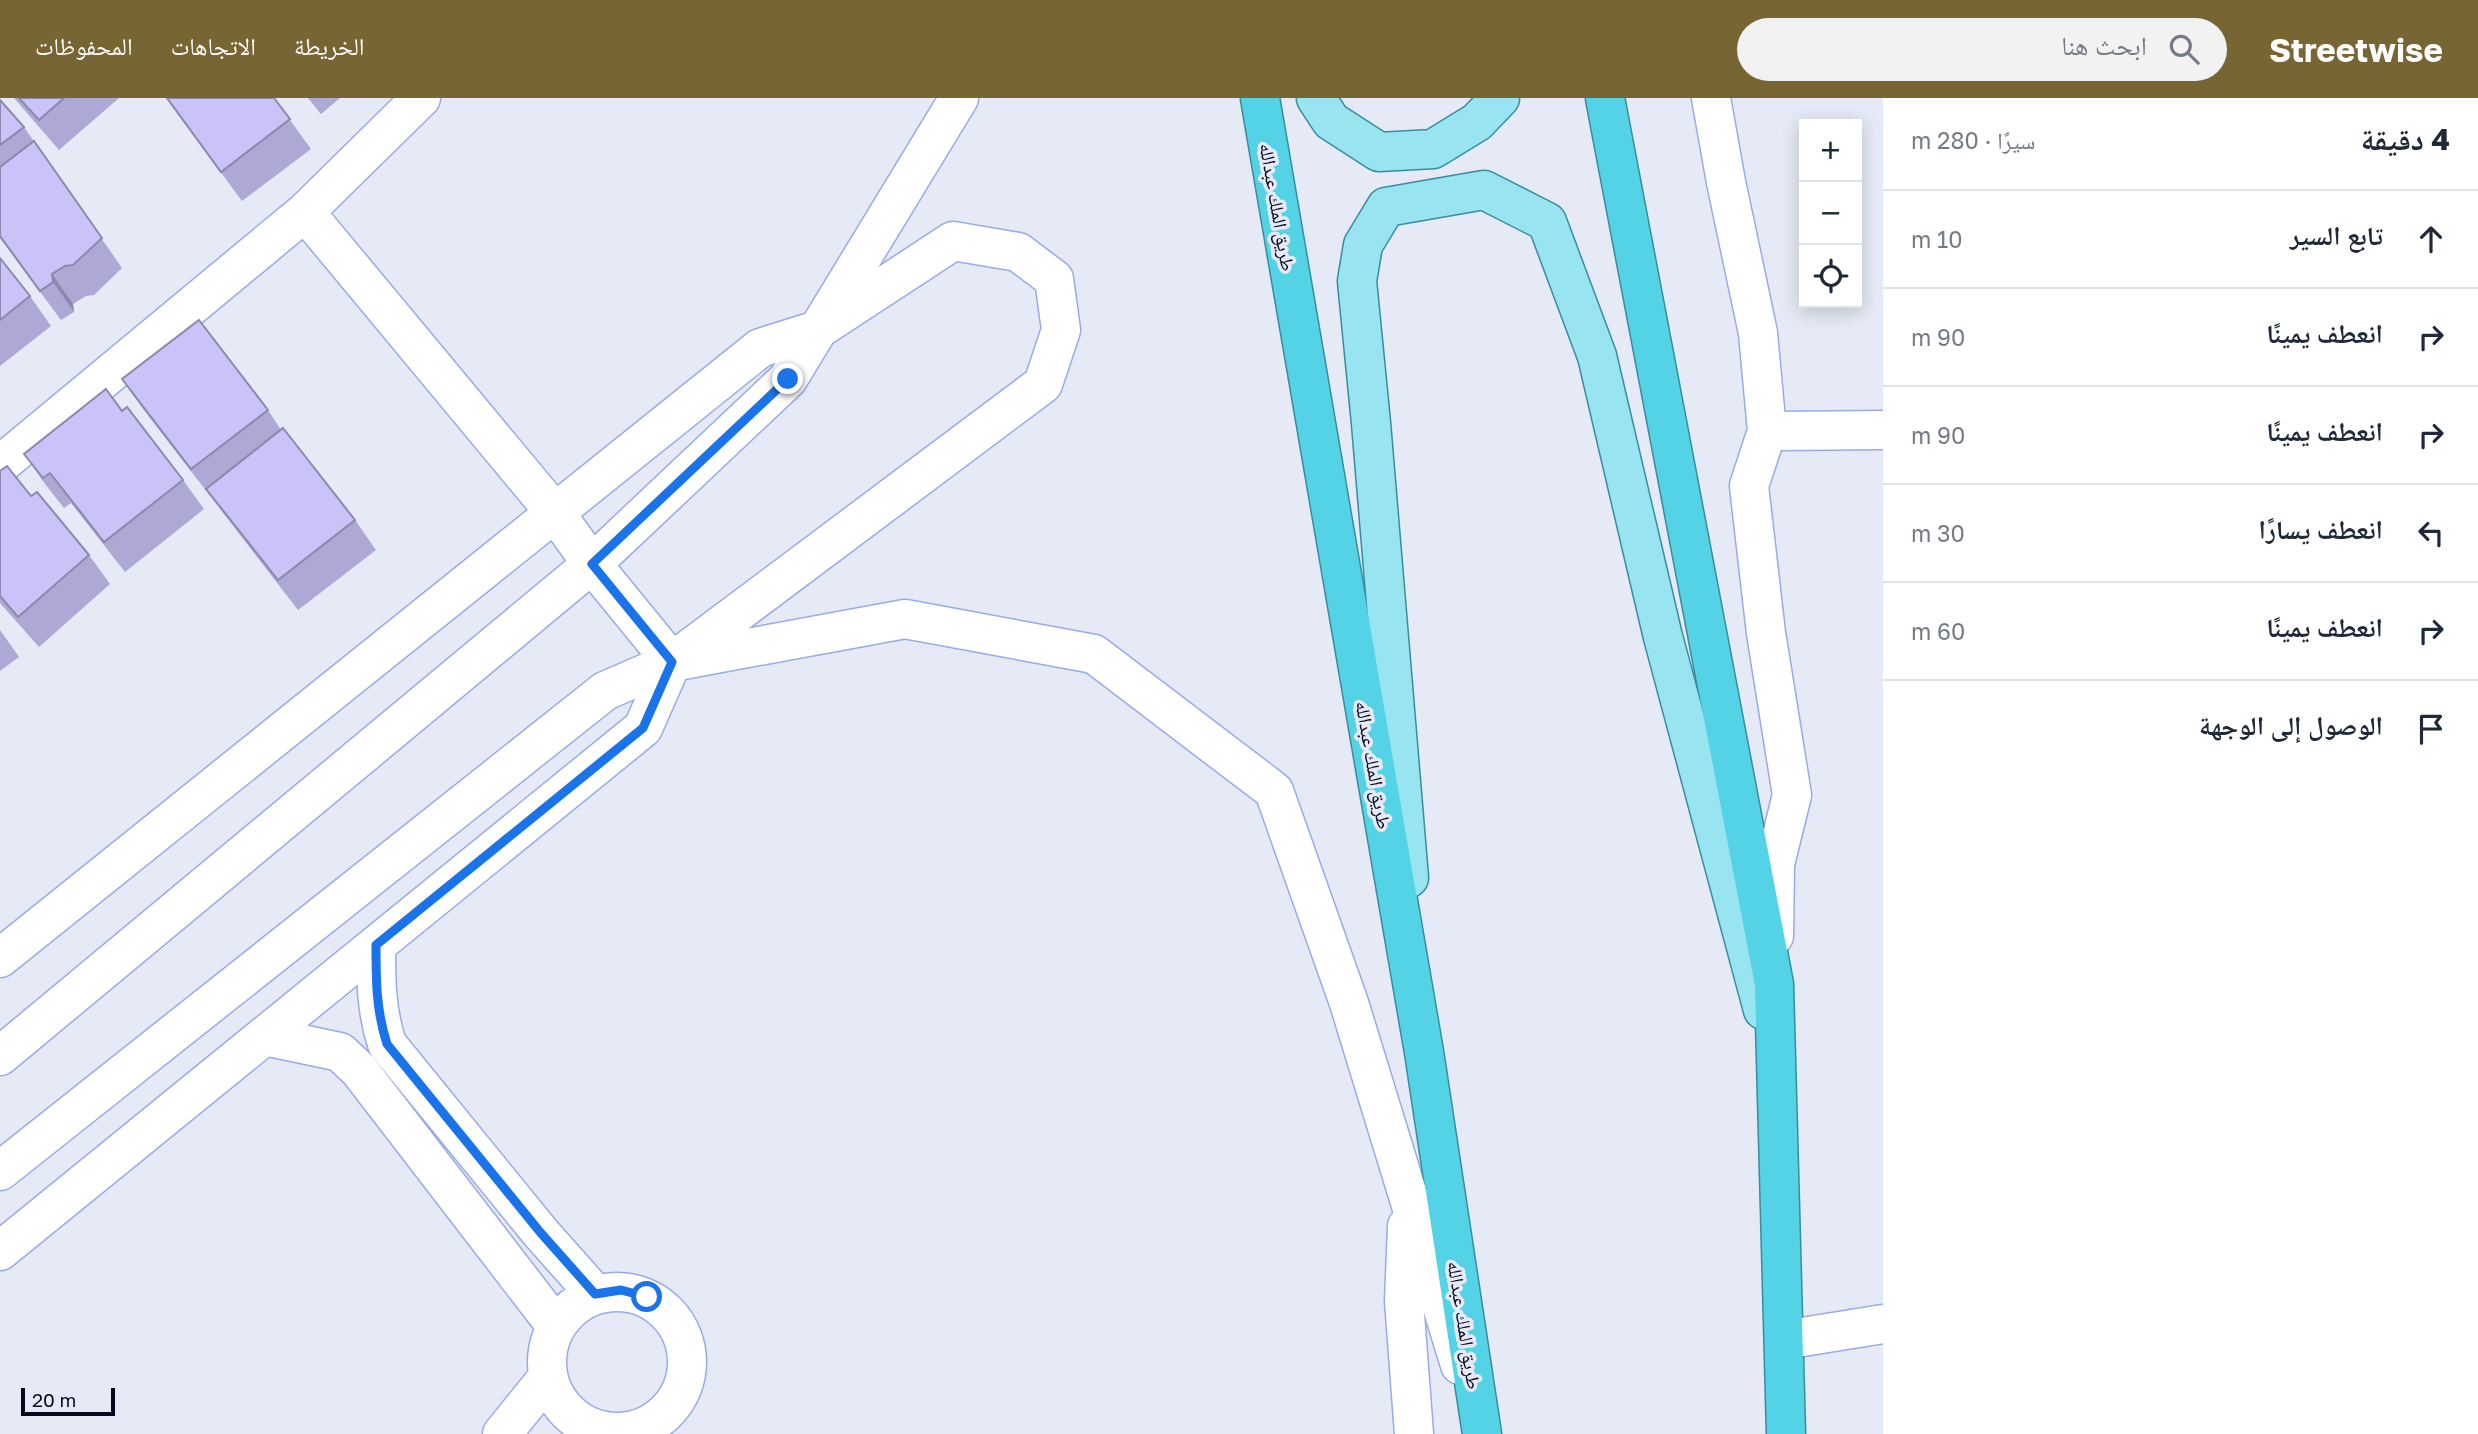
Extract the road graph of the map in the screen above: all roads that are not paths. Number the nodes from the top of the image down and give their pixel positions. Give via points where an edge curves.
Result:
1 (421, 98) edge
2 (959, 98) edge
3 (1259, 98) edge
4 (1316, 98) edge
5 (1500, 98) edge
6 (1711, 98) edge
7 (1610, 106) edge
8 (305, 212) junction
9 (817, 330) junction
10 (1883, 430) edge
11 (1767, 431) junction
12 (0, 465) edge
13 (556, 514) junction
14 (592, 564) junction
15 (672, 662) junction
16 (376, 945) junction
17 (0, 958) edge
18 (1774, 984) junction
19 (264, 1036) junction
20 (1424, 1052) junction
21 (0, 1056) edge
22 (1777, 1059) junction
23 (0, 1171) edge
24 (1407, 1195) junction
25 (0, 1251) edge
26 (595, 1294) junction
27 (1883, 1324) edge
28 (555, 1326) junction
29 (1784, 1340) junction
30 (548, 1377) junction
31 (651, 1429) edge
32 (588, 1431) edge
33 (502, 1434) edge
34 (1414, 1434) edge
35 (1482, 1434) edge
36 (1786, 1434) edge

1 - 8 street
2 - 9 street
3 - 20 highway, طريق الملك عبدالله
4 - 5 main road via 1331,121 1379,152 1433,149 1477,122
6 - 11 street via 1758,334
7 - 18 highway
8 - 12 street
8 - 13 street
9 - 13 street via 760,348
9 - 14 street via 788,379
9 - 15 street via 953,241 1018,252 1054,279 1061,330 1043,384
10 - 11 street
11 - 18 street via 1749,486 1791,795 1774,864
13 - 14 street
13 - 17 street
14 - 15 street
14 - 21 street
15 - 16 street via 643,728
15 - 23 street via 605,691
15 - 24 street via 905,619 1094,654 1274,791 1349,1003
16 - 19 street
16 - 26 street via 376,996 387,1044
18 - 22 highway
19 - 25 street
19 - 28 street via 340,1052 359,1070
20 - 22 main road via 1357,281 1363,244 1386,207 1483,190 1547,222 1597,356 1662,637
20 - 35 highway, طريق الملك عبدالله
22 - 29 highway
24 - 34 street via 1405,1301
24 - 35 street
26 - 28 street via 573,1307
26 - 31 street via 621,1290 647,1297 668,1312 683,1334 688,1359 685,1385 672,1408
27 - 29 street
28 - 30 street via 547,1351
29 - 36 highway
30 - 32 street via 558,1402
30 - 33 street
31 - 32 street

